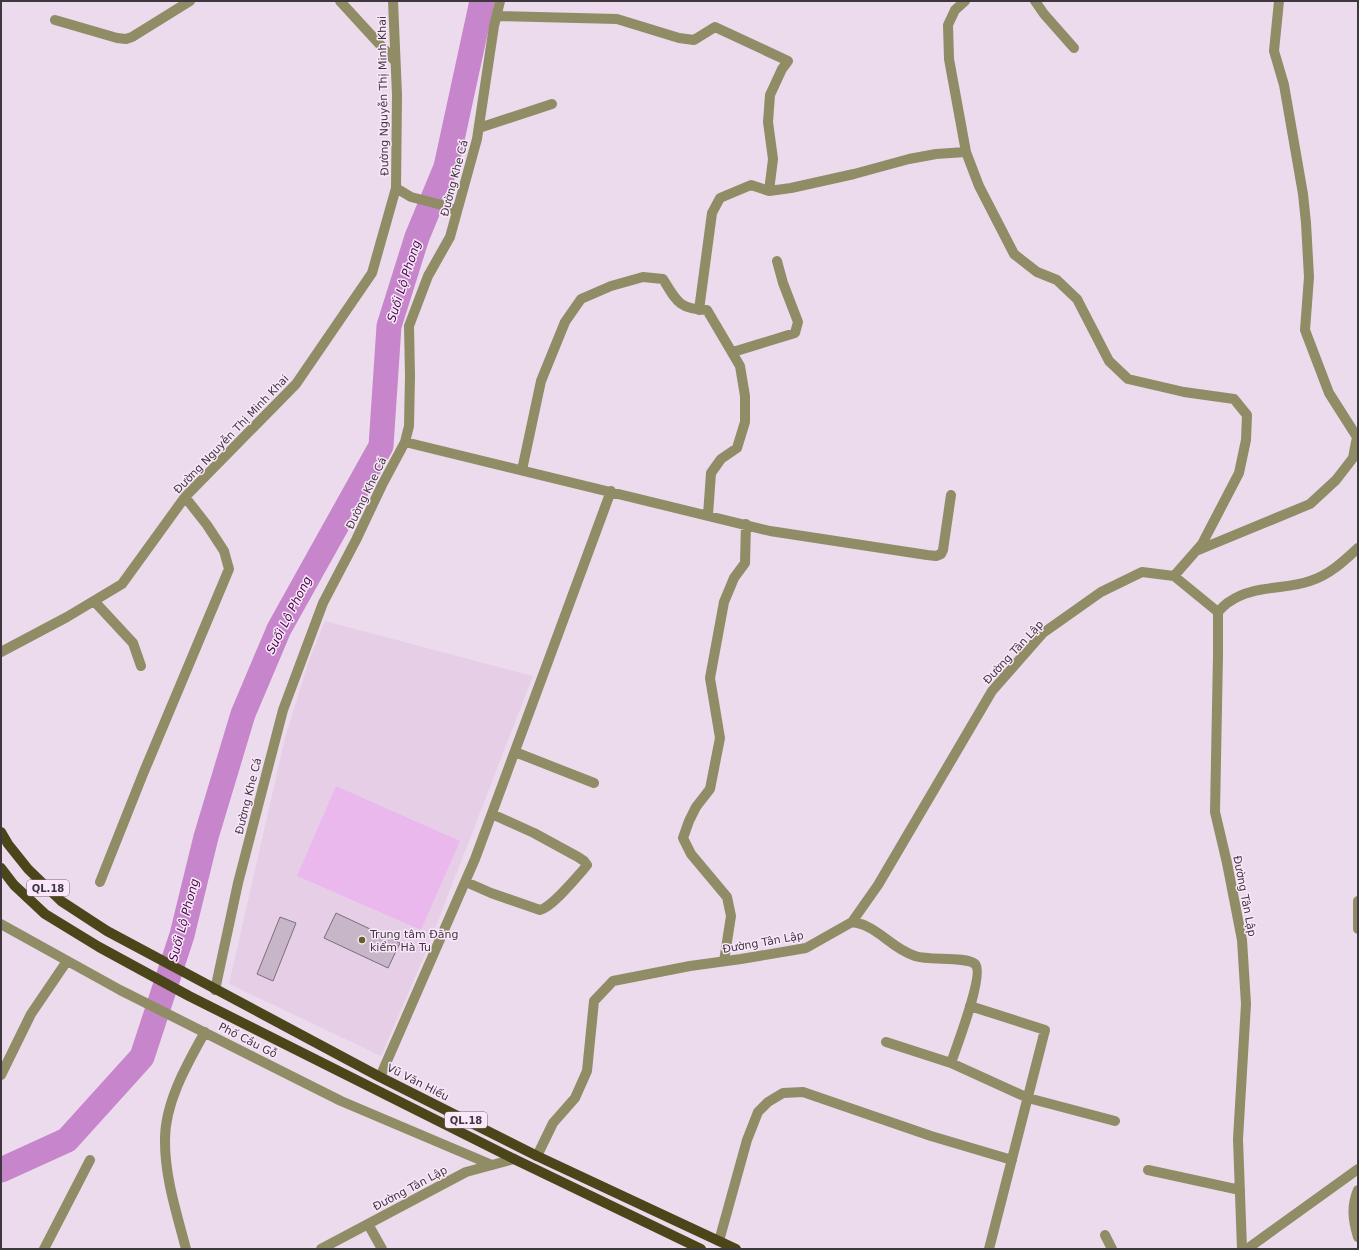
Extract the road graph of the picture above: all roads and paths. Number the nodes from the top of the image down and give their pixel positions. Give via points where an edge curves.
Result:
1 (190, 1) edge
2 (340, 1) edge
3 (394, 1) edge
4 (500, 1) edge
5 (965, 1) edge
6 (1035, 1) edge
7 (1279, 1) edge
8 (496, 16) junction
9 (55, 20) dead end
10 (1074, 48) dead end
11 (395, 61) junction
12 (552, 104) dead end
13 (479, 128) junction
14 (966, 152) junction
15 (396, 188) junction
16 (769, 191) junction
17 (457, 211) junction
18 (777, 261) dead end
19 (699, 310) junction
20 (733, 352) junction
21 (405, 442) junction
22 (522, 470) junction
23 (611, 492) junction
24 (951, 495) dead end
25 (185, 497) junction
26 (708, 515) junction
27 (746, 524) junction
28 (1358, 548) edge
29 (1195, 552) junction
30 (1174, 576) junction
31 (94, 601) junction
32 (1218, 612) junction
33 (1, 652) edge
34 (141, 666) dead end
35 (515, 752) junction
36 (594, 783) dead end
37 (492, 814) junction
38 (1, 832) edge
39 (1, 868) edge
40 (100, 882) dead end
41 (466, 882) junction
42 (1358, 901) edge
43 (852, 922) junction
44 (1, 924) edge
45 (1358, 929) edge
46 (67, 961) junction
47 (724, 961) junction
48 (215, 990) junction
49 (970, 1006) junction
50 (205, 1032) junction
51 (886, 1042) dead end
52 (951, 1062) junction
53 (1, 1075) edge
54 (380, 1077) junction
55 (1028, 1098) junction
56 (1115, 1121) dead end
57 (537, 1156) junction
58 (514, 1159) junction
59 (90, 1160) dead end
60 (1012, 1160) junction
61 (492, 1165) junction
62 (1358, 1169) edge
63 (1148, 1170) dead end
64 (1240, 1190) junction
65 (1358, 1190) edge
66 (368, 1224) junction
67 (1105, 1235) dead end
68 (1358, 1237) edge
69 (719, 1241) junction
70 (697, 1248) edge
71 (44, 1249) edge
72 (186, 1249) edge
73 (321, 1249) edge
74 (382, 1249) edge
75 (736, 1249) edge
76 (989, 1249) edge
77 (1112, 1249) edge
78 (1242, 1249) edge
79 (1247, 1249) edge

1 - 9 street via 126,39
2 - 11 street
3 - 11 street, Đường Nguyễn Thị Minh Khai
4 - 8 street, Đường Khe Cá
5 - 14 street via 955,10 948,25 949,59
6 - 10 street
7 - 29 street via 1274,52 1284,85 1306,223 1309,277 1305,330 1329,393 1357,437 1353,458 1336,480 1310,504
8 - 13 street, Đường Khe Cá
8 - 16 street via 617,20 694,40 715,27 788,61 770,95 768,122 772,159
11 - 15 street, Đường Nguyễn Thị Minh Khai
12 - 13 street
13 - 17 street, Đường Khe Cá
14 - 16 street via 909,159 854,174
14 - 29 street via 979,186 1014,254 1037,272 1057,280 1077,299 1109,361 1128,379 1184,392 1234,399 1247,415 1246,440 1239,473 1202,544
15 - 17 street via 411,197
15 - 25 street, Đường Nguyễn Thị Minh Khai via 372,273 310,364 296,384
16 - 19 street via 751,185 720,198 712,213
17 - 21 street, Đường Khe Cá via 450,237 428,276 409,326 409,426
18 - 20 street via 798,322 795,333
19 - 20 street via 707,310
19 - 22 street via 691,309 676,300 663,279 643,277 611,286 581,299 565,322 541,381
20 - 26 street via 740,366 745,396 745,422 737,448 721,459 711,474
21 - 22 street
21 - 48 street, Đường Khe Cá via 323,604 283,710 238,883
22 - 23 street
23 - 26 street
23 - 35 street
24 - 27 street via 943,550 936,556 770,531
25 - 31 street, Đường Nguyễn Thị Minh Khai via 122,584
25 - 40 street via 224,551 229,569
26 - 27 street
27 - 47 street via 745,563 734,578 724,602 710,678 720,738 710,789 696,807 683,838 692,854 727,897 732,916
28 - 32 street via 1341,564 1309,582 1247,593 1230,601
29 - 30 street
30 - 32 street
30 - 43 street, Đường Tân Lập via 1142,572 1101,592 1043,633 992,691 878,885
31 - 33 street, Đường Nguyễn Thị Minh Khai
31 - 34 street via 133,643
32 - 64 street, Đường Tân Lập via 1215,812 1242,940 1246,1004 1238,1139
35 - 36 street
35 - 37 street
37 - 41 street
37 - 41 street via 534,833 578,857 587,865 545,909 540,910
38 - 48 main road, Vũ Văn Hiếu / QL.18 via 28,869 61,901 107,931
39 - 58 main road, QL.18 via 14,885 45,914 99,947 190,996
41 - 54 street
42 - 45 street
43 - 47 street, Đường Tân Lập via 806,948
43 - 49 street via 866,925 906,953 932,959 966,960 975,964 978,969
44 - 46 street, Phố Cầu Gỗ
46 - 50 street, Phố Cầu Gỗ
46 - 53 street via 31,1014
47 - 57 street, Đường Tân Lập via 613,981 594,1001 587,1071 575,1098 553,1123
48 - 54 main road, Vũ Văn Hiếu / QL.18
49 - 52 street
49 - 55 street via 1045,1030
50 - 61 street, Phố Cầu Gỗ via 341,1101
50 - 72 street via 179,1081 167,1117 164,1141 168,1177
51 - 52 street
52 - 55 street
54 - 57 main road, Vũ Văn Hiếu / QL.18
55 - 56 street
55 - 60 street
57 - 69 main road, Vũ Văn Hiếu / QL.18
58 - 61 street, Đường Tân Lập
58 - 70 main road, QL.18
59 - 71 street
60 - 69 street via 930,1136 803,1092 783,1093 758,1112 747,1140
60 - 76 street
61 - 66 street, Đường Tân Lập via 466,1172
62 - 79 street
63 - 64 street
64 - 78 street, Đường Tân Lập
65 - 68 street via 1354,1200 1353,1221
66 - 73 street, Đường Tân Lập
66 - 74 street
67 - 77 street
69 - 75 main road, Vũ Văn Hiếu / QL.18

